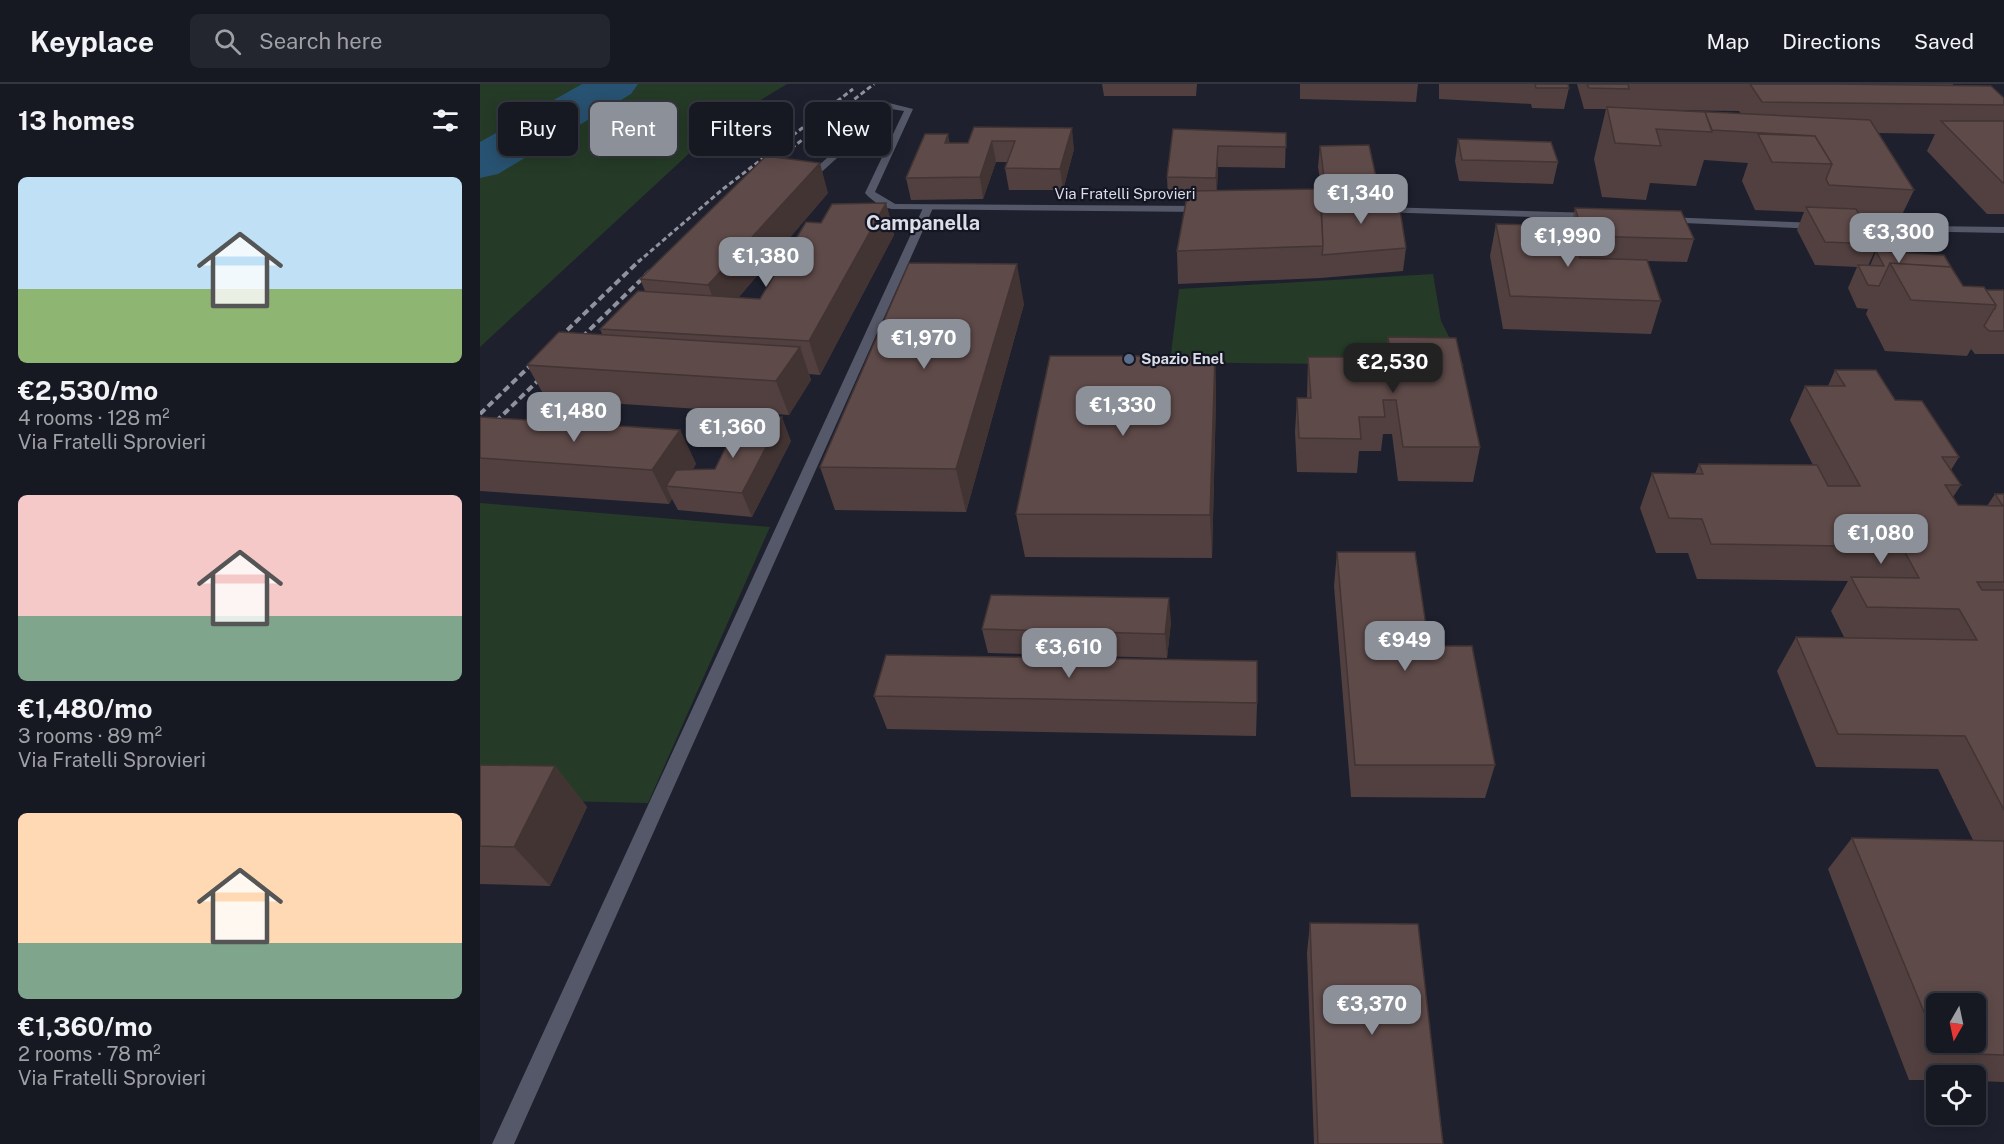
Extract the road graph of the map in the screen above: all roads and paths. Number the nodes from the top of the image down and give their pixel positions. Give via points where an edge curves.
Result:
1 (812, 176) edge
2 (928, 208) junction
3 (1210, 209) edge
4 (1364, 210) edge
5 (1601, 217) edge
6 (1649, 219) edge
7 (1828, 227) edge
8 (1839, 227) edge
9 (2004, 230) edge
10 (503, 1144) edge

1 - 2 street, Via Fratelli Sprovieri via 889,106 909,109 870,192 894,207
2 - 3 street, Via Fratelli Sprovieri
2 - 10 street
4 - 5 street
6 - 7 street
8 - 9 street

